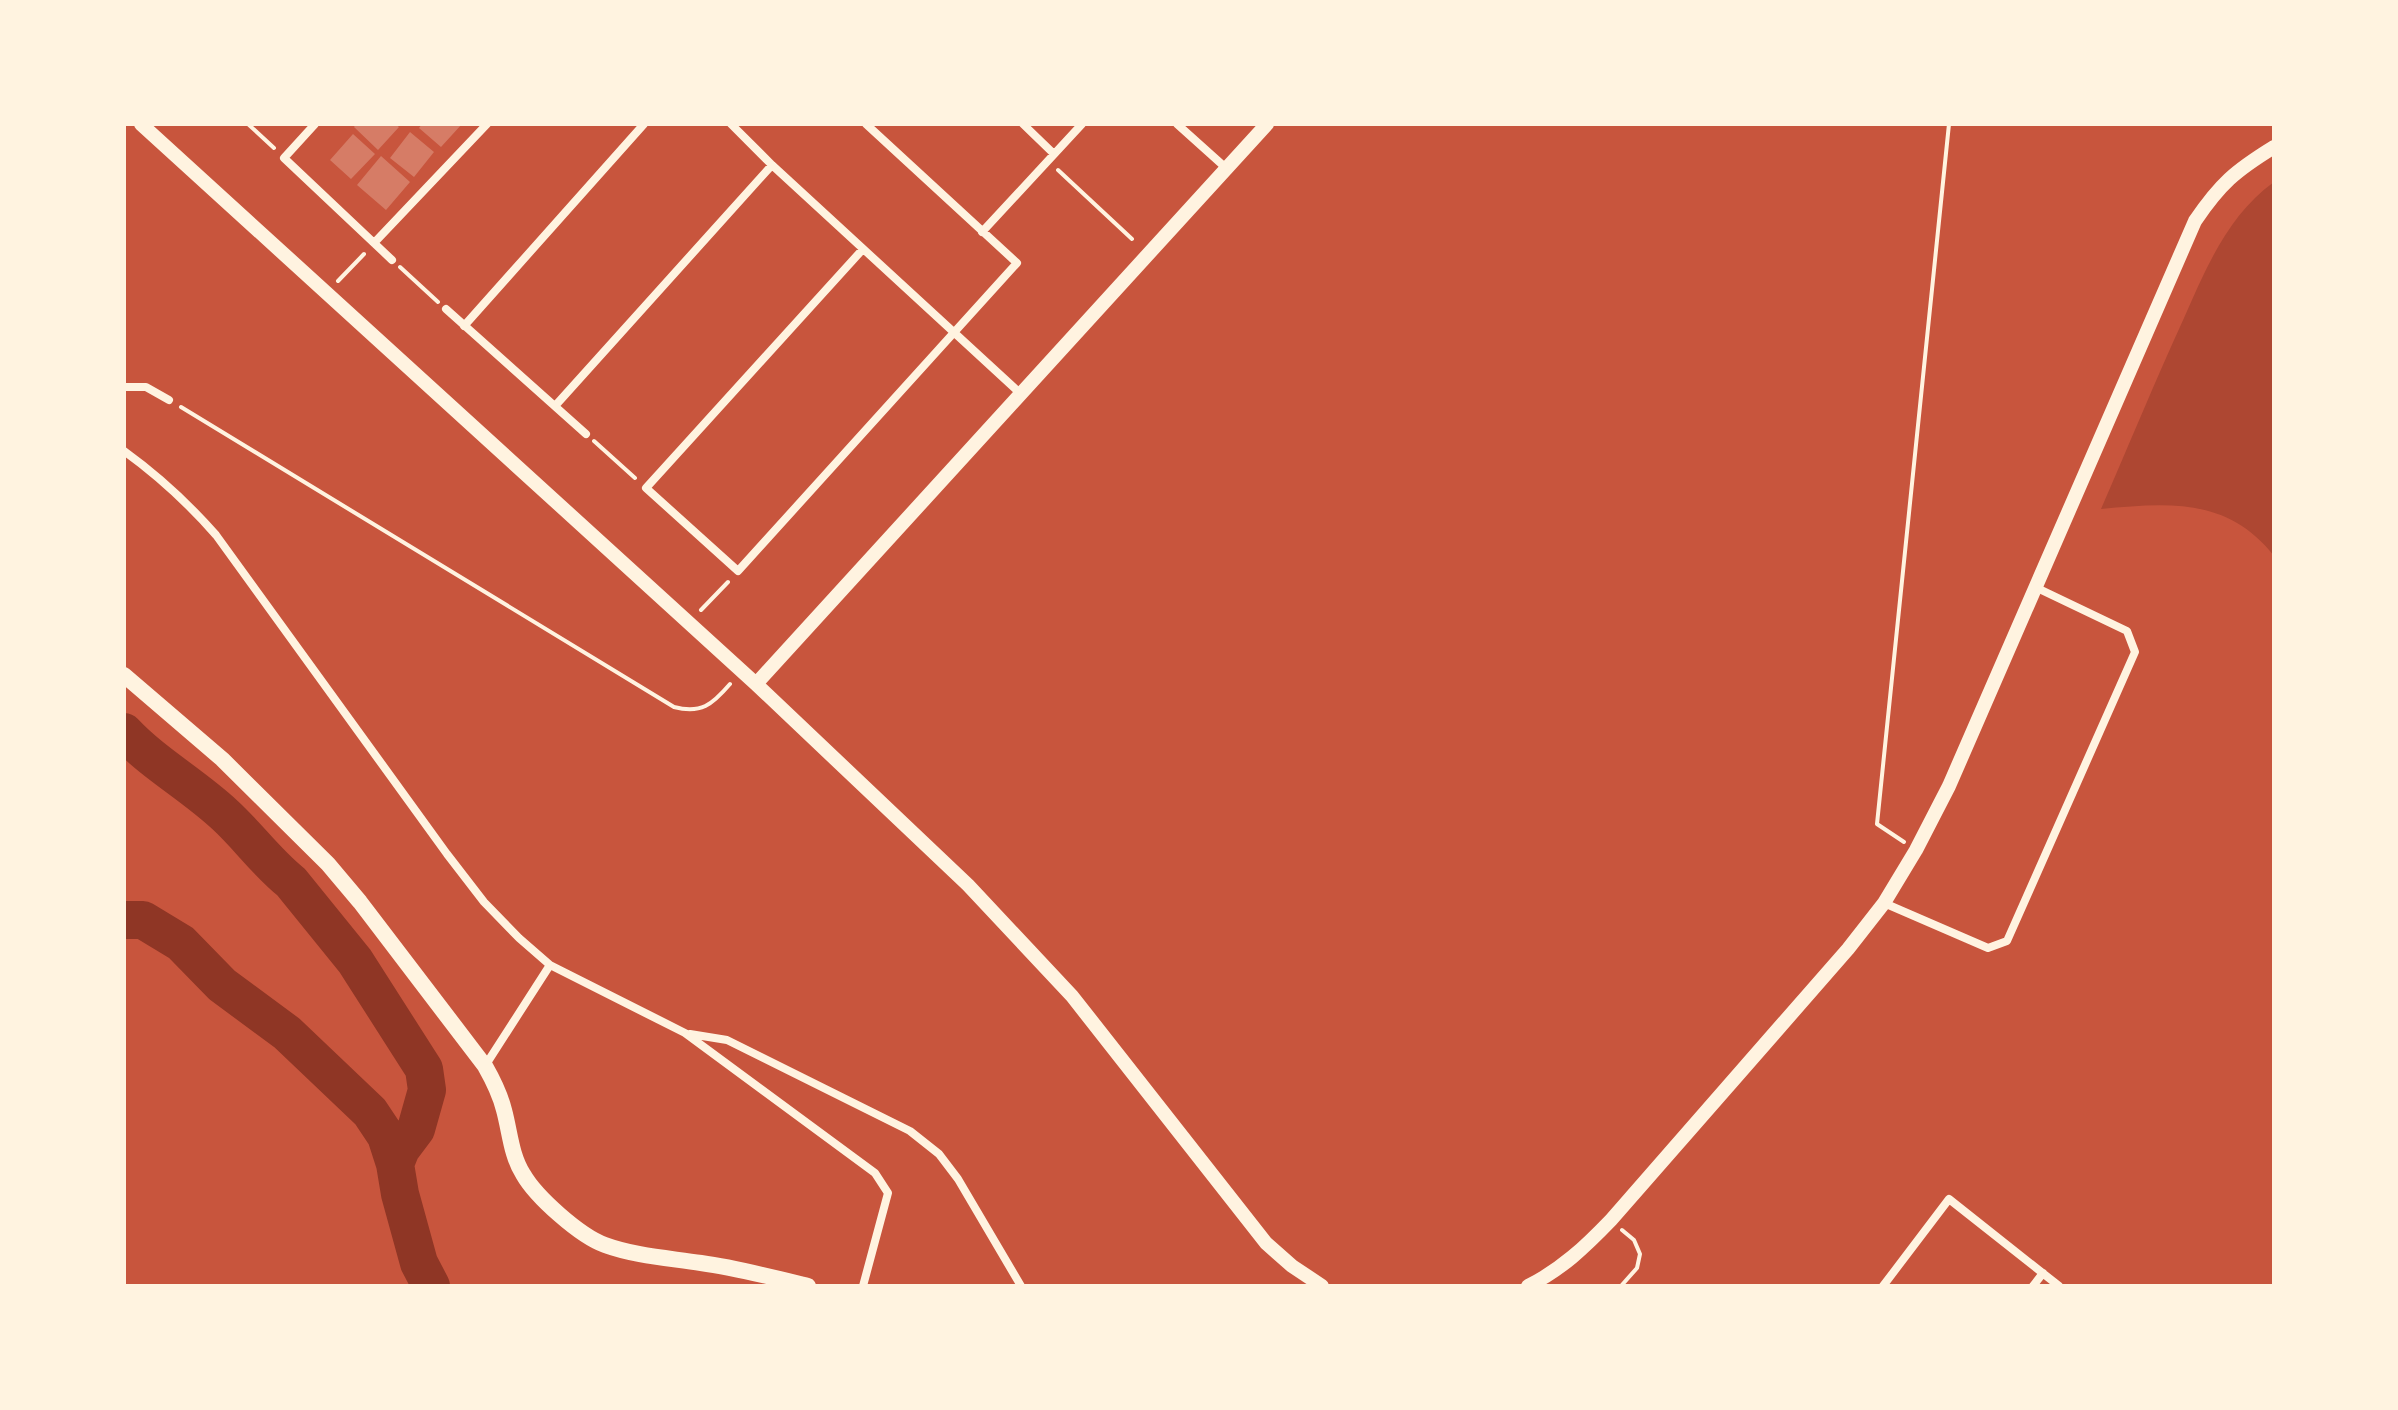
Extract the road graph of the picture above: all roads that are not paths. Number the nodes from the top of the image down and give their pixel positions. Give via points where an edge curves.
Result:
1 (141, 124) edge
2 (315, 124) edge
3 (487, 124) edge
4 (644, 124) edge
5 (731, 124) edge
6 (866, 124) edge
7 (1023, 124) edge
8 (1082, 124) edge
9 (1177, 124) edge
10 (1267, 124) edge
11 (2274, 147) edge
12 (1050, 158) junction
13 (772, 165) junction
14 (1226, 168) junction
15 (982, 232) junction
16 (374, 243) junction
17 (863, 249) junction
18 (392, 260) road end
19 (446, 309) road end
20 (464, 326) junction
21 (953, 332) junction
22 (124, 387) edge
23 (1022, 394) junction
24 (169, 400) road end
25 (555, 406) junction
26 (586, 434) road end
27 (124, 451) edge
28 (2035, 587) junction
29 (124, 675) edge
30 (756, 684) junction
31 (1884, 903) junction
32 (550, 965) junction
33 (685, 1033) junction
34 (485, 1066) junction
35 (2043, 1273) junction
36 (808, 1286) edge
37 (863, 1286) edge
38 (1021, 1286) edge
39 (1322, 1286) edge
40 (1528, 1286) edge
41 (1883, 1286) edge
42 (2033, 1286) edge
43 (2059, 1286) edge

1 - 30 street
2 - 16 street via 284,158
3 - 16 street
4 - 20 street
5 - 13 street
6 - 15 street
7 - 12 street
8 - 12 street
9 - 14 street
10 - 14 street
11 - 28 street via 2241,167 2195,221
12 - 15 street
13 - 17 street
13 - 25 street
14 - 23 street
15 - 21 street via 1017,263
16 - 18 street
17 - 21 street
17 - 21 street via 646,488 738,571
19 - 20 street
20 - 25 street
21 - 23 street
22 - 24 street via 146,387
23 - 30 street
25 - 26 street
27 - 32 street via 159,476 216,535 447,854 502,920
28 - 31 street via 1949,786
28 - 31 street via 2127,631 2135,652 2007,941 1988,948
29 - 34 main road via 222,759 328,864
30 - 39 street via 1024,942 1266,1243
31 - 40 street via 1611,1220 1579,1252
32 - 33 street
32 - 34 street
33 - 37 street via 875,1173 888,1193
33 - 38 street via 727,1040 910,1131 939,1154 958,1179
34 - 36 main road via 497,1088 522,1173 536,1193 583,1233 631,1252
35 - 41 street via 1949,1199
35 - 42 street
35 - 43 street

